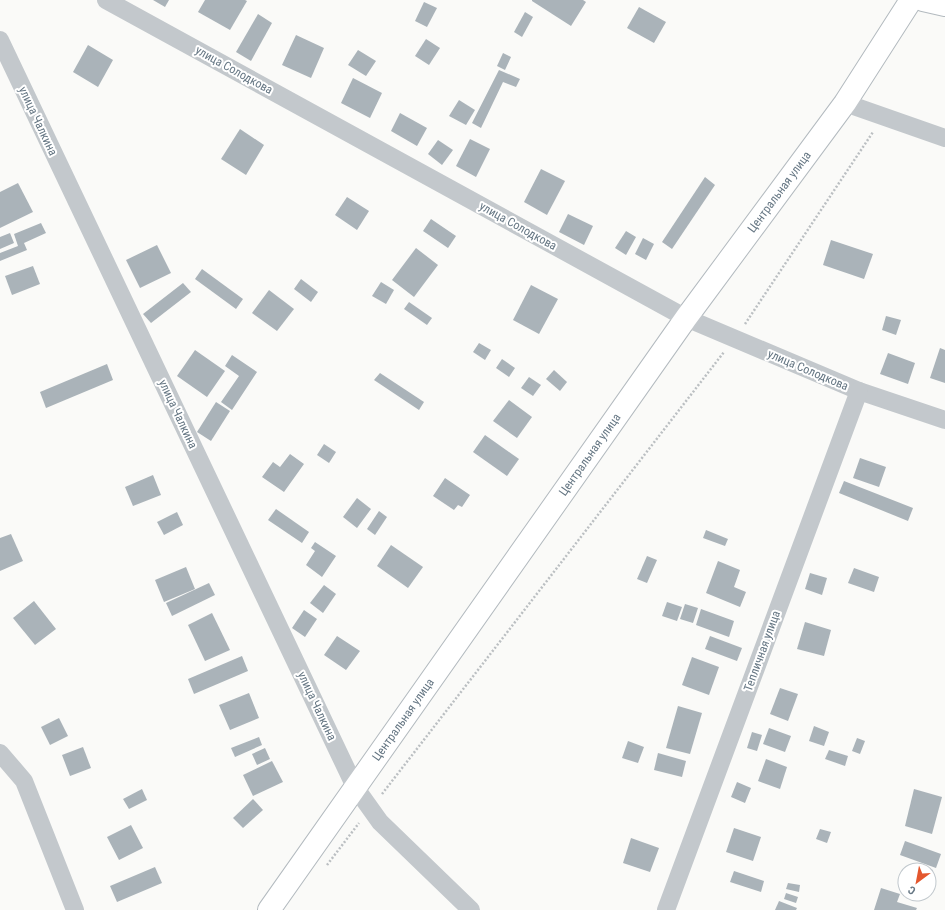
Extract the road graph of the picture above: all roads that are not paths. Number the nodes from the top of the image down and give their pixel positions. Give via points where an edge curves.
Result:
1 (106, 0) edge
2 (911, 0) edge
3 (923, 0) edge
4 (945, 5) edge
5 (0, 40) edge
6 (845, 103) junction
7 (945, 138) edge
8 (686, 318) junction
9 (859, 391) junction
10 (945, 420) edge
11 (0, 753) edge
12 (355, 787) junction
13 (74, 910) edge
14 (269, 910) edge
15 (471, 910) edge
16 (666, 910) edge

1 - 8 street, улица Солодкова
2 - 6 street, Центральная улица
3 - 4 street
5 - 12 street, улица Чалкина
6 - 7 street
6 - 8 street, Центральная улица
8 - 9 street, улица Солодкова
8 - 12 street, Центральная улица
9 - 10 street, улица Солодкова
9 - 16 street, Тепличная улица
11 - 13 street via 24,781
12 - 14 street, Центральная улица
12 - 15 street, улица Чалкина via 380,822

